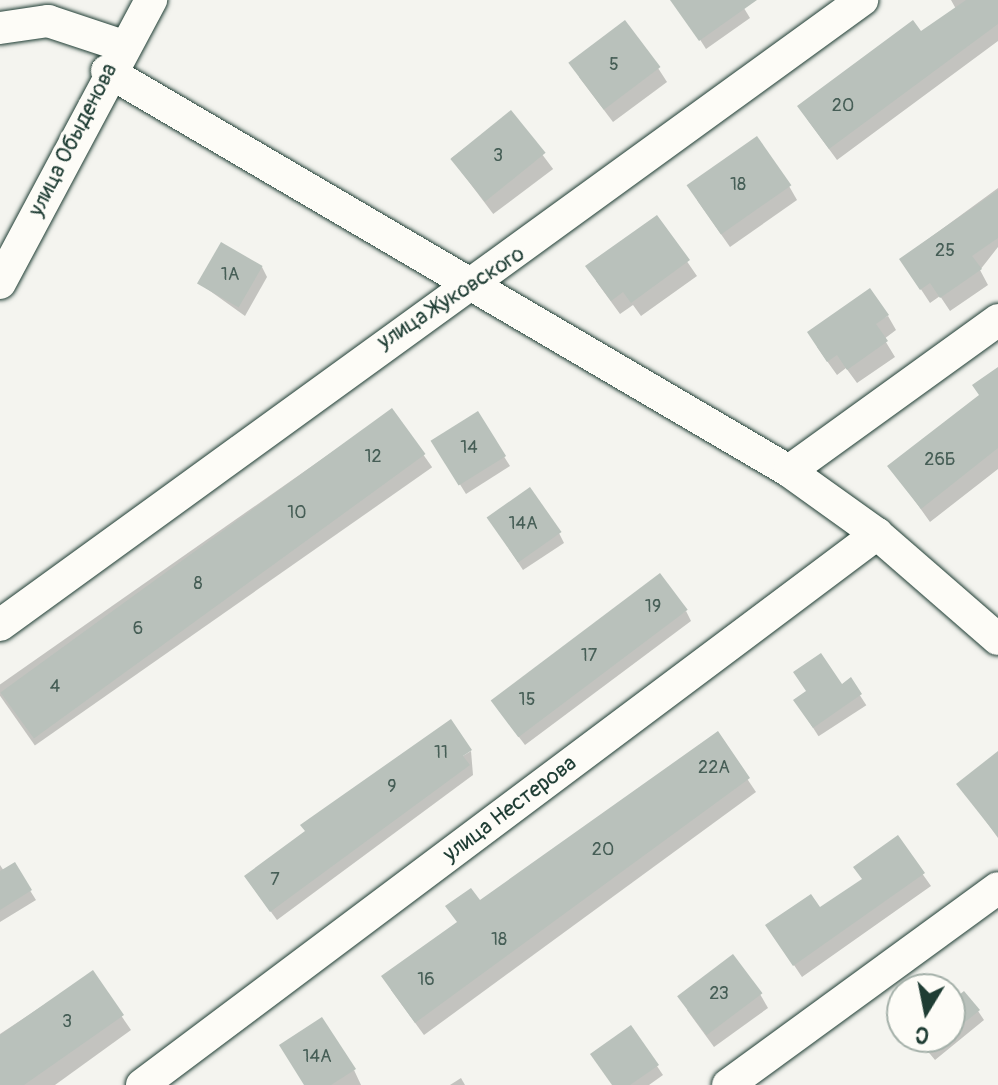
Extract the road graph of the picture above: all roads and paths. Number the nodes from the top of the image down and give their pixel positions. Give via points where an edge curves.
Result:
1 (151, 0) edge
2 (862, 0) edge
3 (0, 28) edge
4 (115, 58) junction
5 (0, 283) edge
6 (477, 285) junction
7 (998, 320) edge
8 (789, 471) junction
9 (877, 534) junction
10 (0, 625) edge
11 (998, 639) edge
12 (998, 888) edge
13 (142, 1085) edge
14 (728, 1085) edge

1 - 4 street, улица Обыденова
2 - 6 street, улица Жуковского
3 - 4 street via 48,21
4 - 5 street, улица Обыденова
4 - 6 street
6 - 8 street
6 - 10 street, улица Жуковского via 431,306
7 - 8 street
8 - 9 street
9 - 11 street
9 - 13 street, улица Нестерова
12 - 14 street

